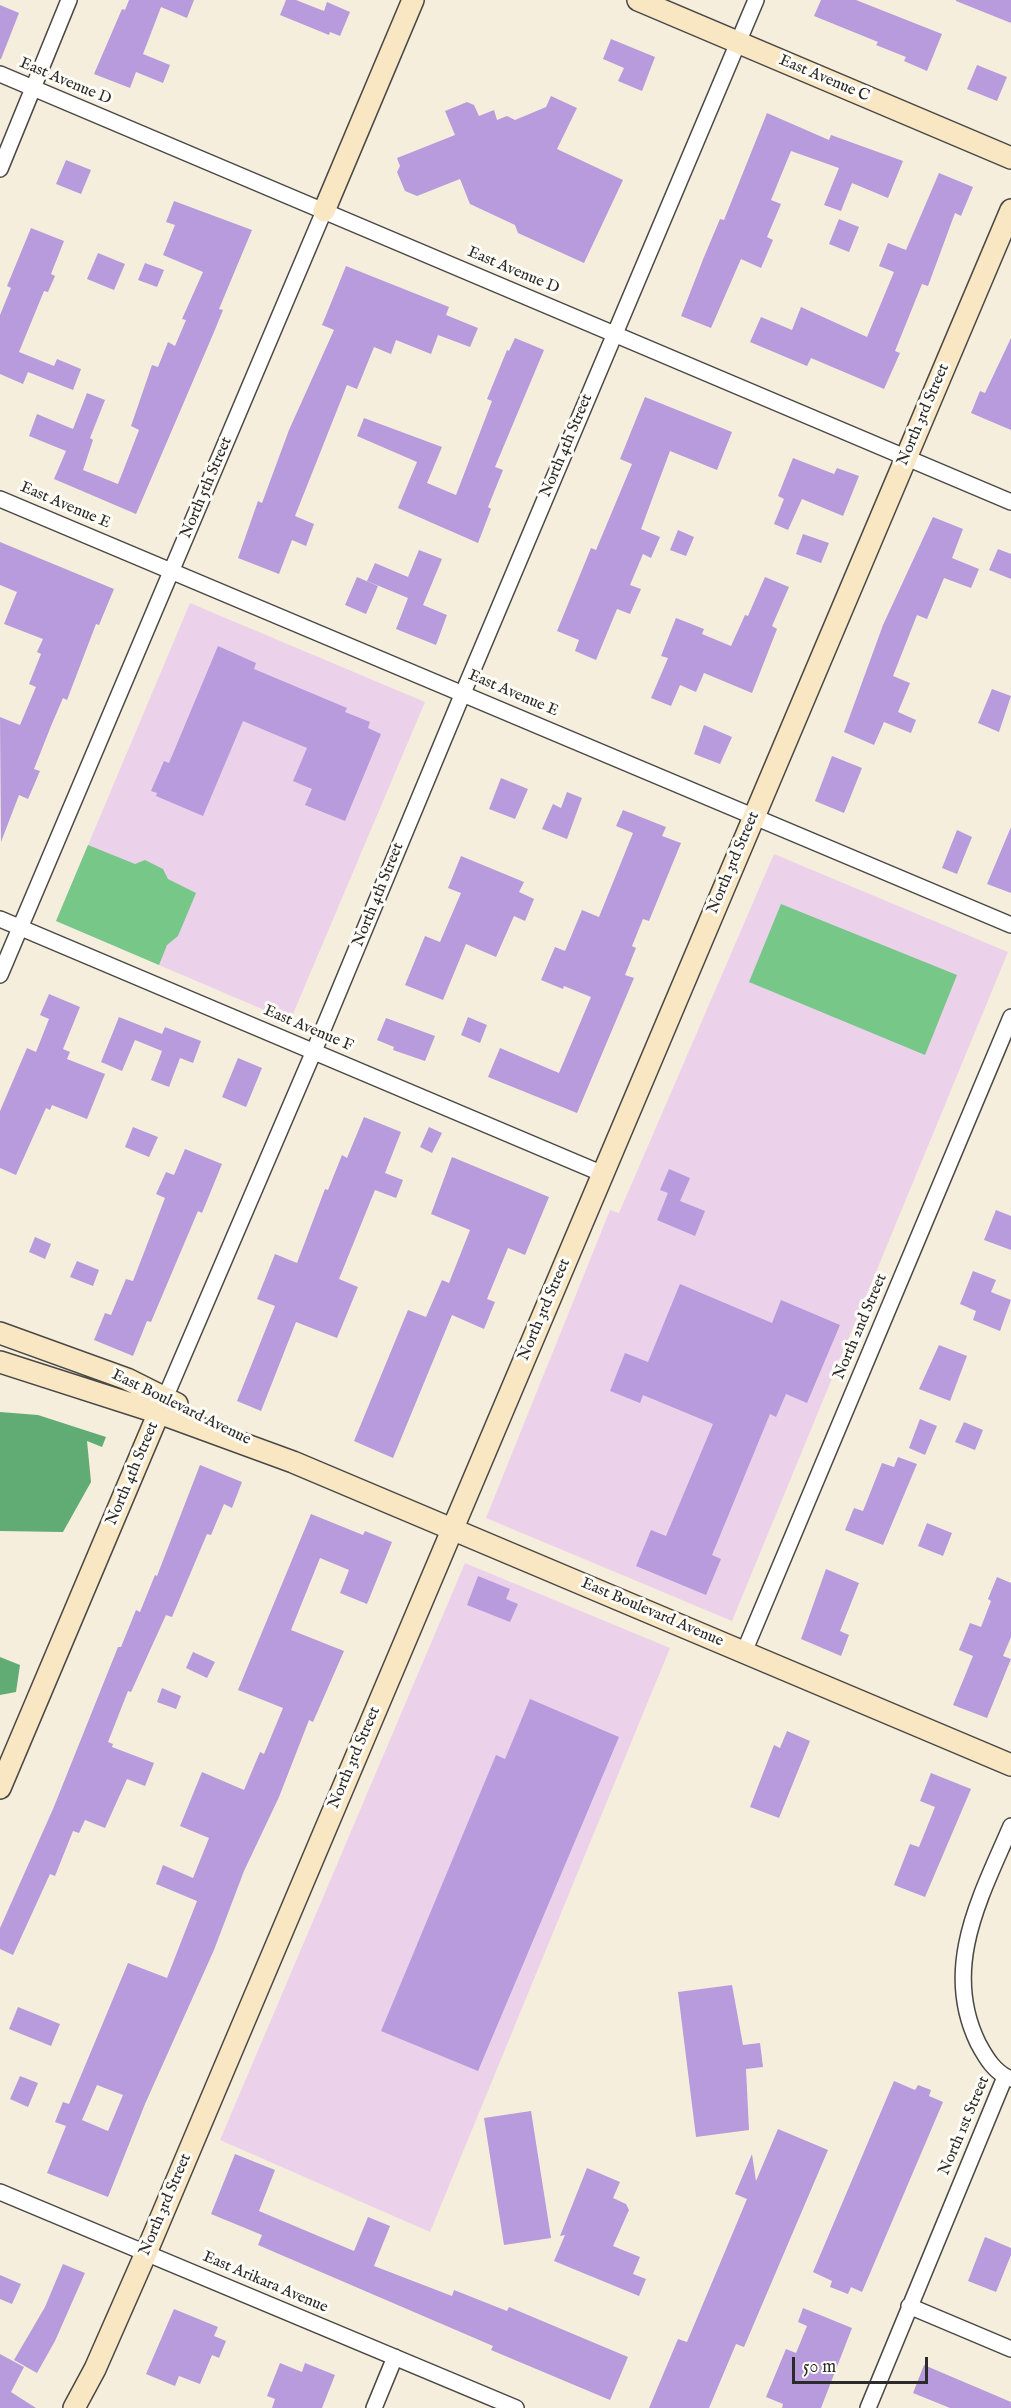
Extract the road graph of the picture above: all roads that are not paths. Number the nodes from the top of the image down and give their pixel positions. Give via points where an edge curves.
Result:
1 (69, 0) edge
2 (413, 0) edge
3 (638, 0) edge
4 (756, 0) edge
5 (738, 43) junction
6 (0, 74) edge
7 (34, 89) junction
8 (1011, 158) edge
9 (0, 169) edge
10 (1011, 210) edge
11 (324, 211) junction
12 (615, 333) junction
13 (906, 457) junction
14 (0, 499) edge
15 (1011, 502) edge
16 (172, 571) junction
17 (463, 693) junction
18 (754, 816) junction
19 (0, 919) edge
20 (1011, 925) edge
21 (21, 927) junction
22 (0, 975) edge
23 (1011, 1017) edge
24 (314, 1051) junction
25 (603, 1174) junction
26 (0, 1333) edge
27 (0, 1362) edge
28 (162, 1406) junction
29 (452, 1530) junction
30 (744, 1652) junction
31 (1011, 1765) edge
32 (0, 1788) edge
33 (1011, 1826) edge
34 (1008, 2078) edge
35 (0, 2192) edge
36 (146, 2253) junction
37 (909, 2306) junction
38 (1011, 2349) edge
39 (395, 2357) junction
40 (74, 2408) edge
41 (374, 2408) edge
42 (516, 2408) edge
43 (868, 2408) edge

1 - 7 street
2 - 11 street, North 5th Street
3 - 5 street, East Avenue C
4 - 5 street, North 4th Street
5 - 8 street, East Avenue C
5 - 12 street, North 4th Street
6 - 7 street, East Avenue D
7 - 9 street
7 - 11 street, East Avenue D
10 - 13 street, North 3rd Street
11 - 12 street, East Avenue D
11 - 16 street, North 5th Street
12 - 13 street, East Avenue D
12 - 17 street, North 4th Street
13 - 15 street, East Avenue D
13 - 18 street, North 3rd Street
14 - 16 street, East Avenue E
16 - 17 street, East Avenue E
16 - 21 street, North 5th Street
17 - 18 street, East Avenue E
17 - 24 street, North 4th Street
18 - 20 street, East Avenue E
18 - 25 street, North 3rd Street
19 - 21 street, East Avenue F
21 - 22 street, North 5th Street
21 - 24 street, East Avenue F
23 - 30 street, North 2nd Street
24 - 25 street, East Avenue F
24 - 28 street, North 4th Street
25 - 29 street, North 3rd Street
26 - 28 street, East Boulevard Avenue via 127,1379
27 - 28 street, East Boulevard Avenue
28 - 29 street, East Boulevard Avenue
28 - 32 street, North 4th Street
29 - 30 street, East Boulevard Avenue
29 - 36 street, North 3rd Street
30 - 31 street, East Boulevard Avenue
33 - 34 street, North 1st Street via 971,1919 962,1968 970,2024 983,2053
34 - 37 street, North 1st Street
35 - 36 street, East Arikara Avenue
36 - 39 street, East Arikara Avenue
36 - 40 street, North 3rd Street
37 - 38 street
37 - 43 street, North 1st Street
39 - 41 street
39 - 42 street, East Arikara Avenue

